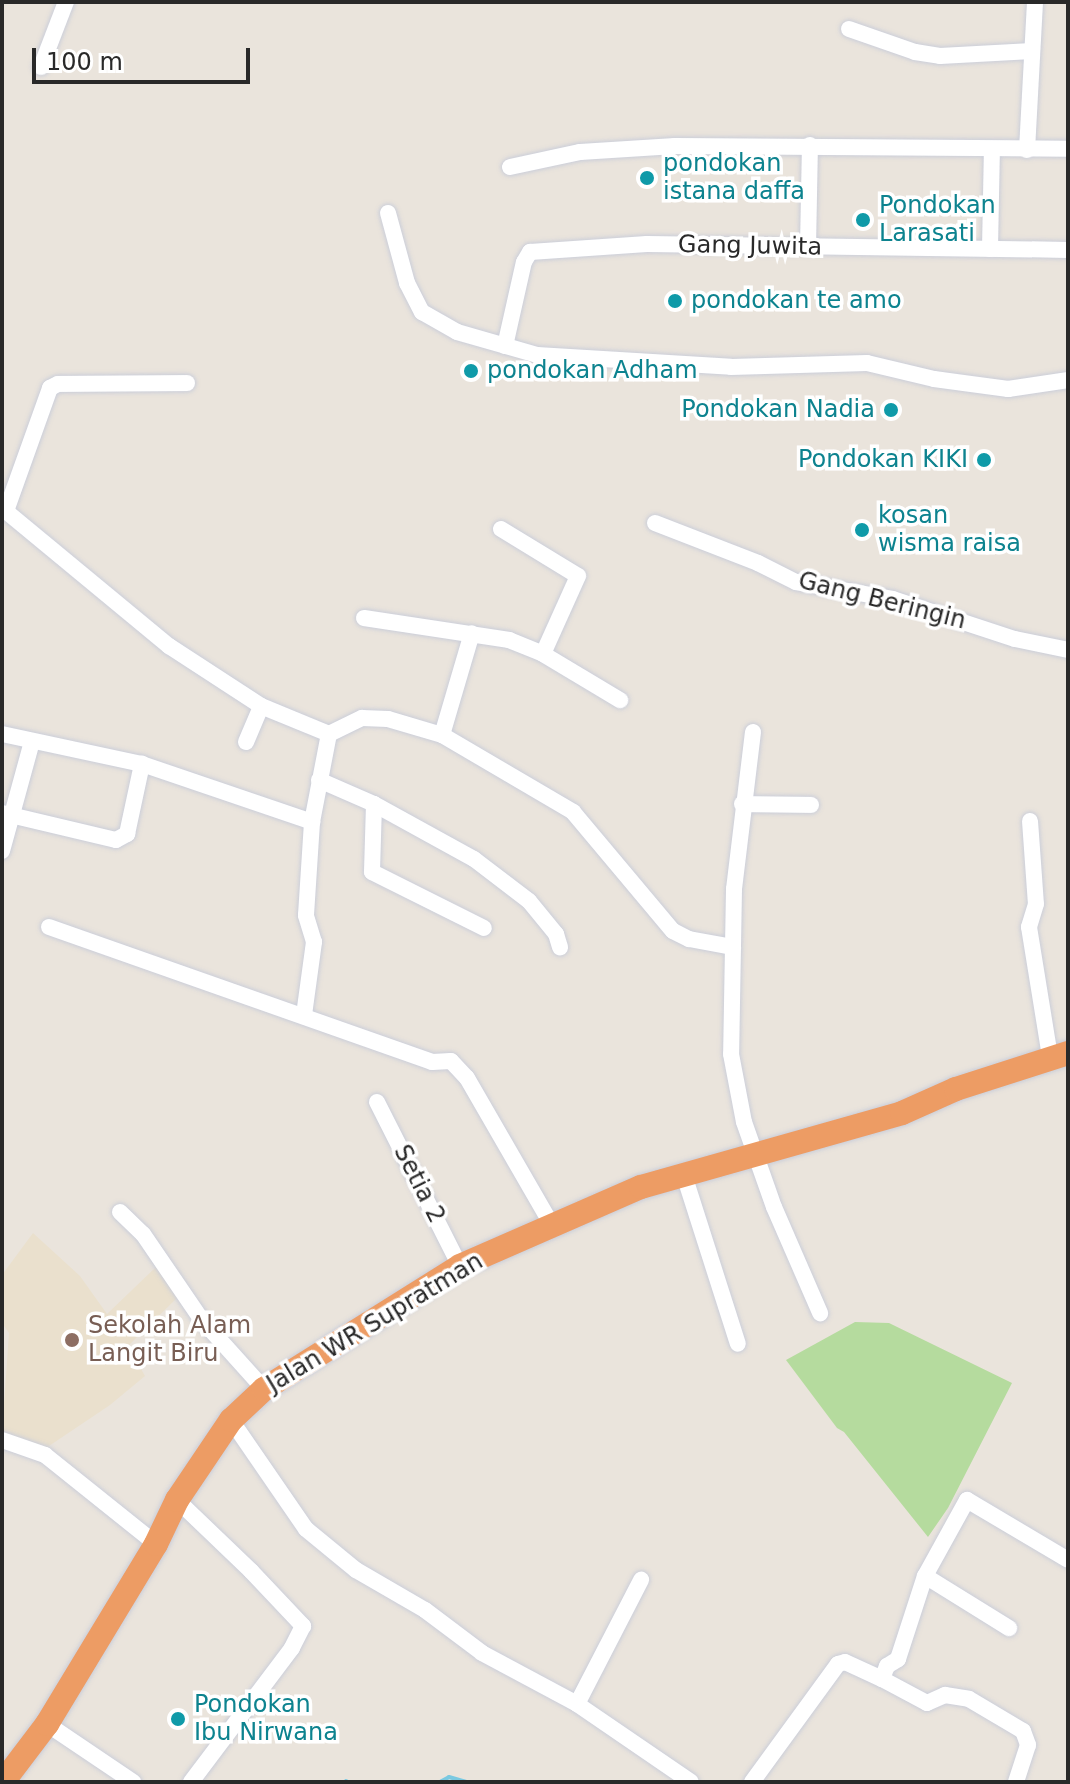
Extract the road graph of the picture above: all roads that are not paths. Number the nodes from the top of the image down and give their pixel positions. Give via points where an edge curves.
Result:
1 (66, 2) edge
2 (1035, 2) edge
3 (849, 29) dead end
4 (1032, 51) junction
5 (41, 67) dead end
6 (810, 145) junction
7 (992, 149) junction
8 (1068, 149) edge
9 (1027, 150) junction
10 (510, 167) dead end
11 (388, 213) dead end
12 (808, 247) junction
13 (990, 249) junction
14 (1068, 250) edge
15 (505, 346) junction
16 (1068, 380) edge
17 (187, 383) dead end
18 (4, 510) edge
19 (655, 523) dead end
20 (501, 529) dead end
21 (364, 618) dead end
22 (472, 633) junction
23 (1068, 650) edge
24 (543, 654) junction
25 (620, 700) dead end
26 (261, 706) junction
27 (753, 732) dead end
28 (2, 734) edge
29 (329, 734) junction
30 (442, 735) junction
31 (32, 741) junction
32 (246, 742) dead end
33 (142, 764) junction
34 (319, 780) junction
35 (374, 804) junction
36 (742, 804) junction
37 (811, 805) dead end
38 (8, 815) edge
39 (1030, 821) dead end
40 (312, 822) junction
41 (2, 851) edge
42 (49, 927) dead end
43 (484, 928) dead end
44 (560, 947) dead end
45 (733, 947) junction
46 (304, 1015) junction
47 (1059, 1055) edge
48 (377, 1102) dead end
49 (757, 1154) junction
50 (684, 1175) junction
51 (120, 1212) dead end
52 (553, 1227) junction
53 (460, 1266) junction
54 (820, 1313) dead end
55 (738, 1344) dead end
56 (264, 1389) junction
57 (231, 1420) junction
58 (2, 1440) edge
59 (177, 1500) junction
60 (156, 1544) junction
61 (1068, 1559) edge
62 (925, 1576) junction
63 (641, 1580) dead end
64 (1009, 1628) dead end
65 (882, 1679) junction
66 (577, 1704) junction
67 (47, 1724) junction
68 (6, 1770) edge
69 (133, 1782) edge
70 (191, 1782) edge
71 (691, 1782) edge
72 (752, 1782) edge
73 (1016, 1782) edge

1 - 5 street
2 - 4 street
3 - 4 street via 940,56
4 - 9 street
6 - 7 street
6 - 10 street via 580,152
6 - 12 street
7 - 9 street
7 - 13 street
8 - 9 street
11 - 15 street via 407,283 422,312 457,332
12 - 13 street, Gang Juwita
12 - 15 street, Gang Juwita via 647,244 530,252
13 - 14 street, Gang Juwita
15 - 16 street via 562,359 731,367 867,363 1008,389
17 - 18 street via 50,388
18 - 26 street via 169,646
19 - 23 street, Gang Beringin via 796,582 893,599 1015,639
20 - 24 street via 578,576
21 - 22 street
22 - 24 street
22 - 30 street
24 - 25 street
26 - 29 street
26 - 32 street
27 - 36 street
28 - 31 street
29 - 30 street via 362,718 388,719
29 - 34 street
30 - 45 street via 573,812 673,931
31 - 33 street
31 - 38 street
33 - 38 street via 122,838
33 - 40 street
34 - 35 street
34 - 40 street
35 - 43 street via 372,872
35 - 44 street via 474,859 529,901
36 - 37 street
36 - 45 street
38 - 41 street
39 - 47 street via 1036,904 1029,927
40 - 46 street via 306,915 314,942
42 - 46 street
45 - 49 street via 731,1054 744,1122
46 - 52 street via 432,1062 451,1061 467,1078
47 - 49 highway, Jalan WR Supratman via 902,1113
48 - 53 street, Setia 2
49 - 50 highway, Jalan WR Supratman
49 - 54 street
50 - 52 highway, Jalan WR Supratman via 641,1187
50 - 55 street
51 - 56 street via 143,1234 201,1319
52 - 53 highway, Jalan WR Supratman
53 - 56 highway, Jalan WR Supratman
56 - 57 highway, Jalan WR Supratman
57 - 59 highway, Jalan WR Supratman
57 - 66 street via 306,1529 346,1562 425,1610 482,1653
58 - 60 street via 45,1455
59 - 60 highway, Jalan WR Supratman
59 - 70 street via 303,1626
60 - 67 highway, Jalan WR Supratman
61 - 62 street via 967,1500
62 - 64 street
62 - 65 street via 904,1646
63 - 66 street
65 - 72 street via 845,1662 838,1664
65 - 73 street via 927,1703 945,1695 969,1699 1023,1731 1028,1745
66 - 71 street
67 - 68 highway, Jalan WR Supratman
67 - 69 street

